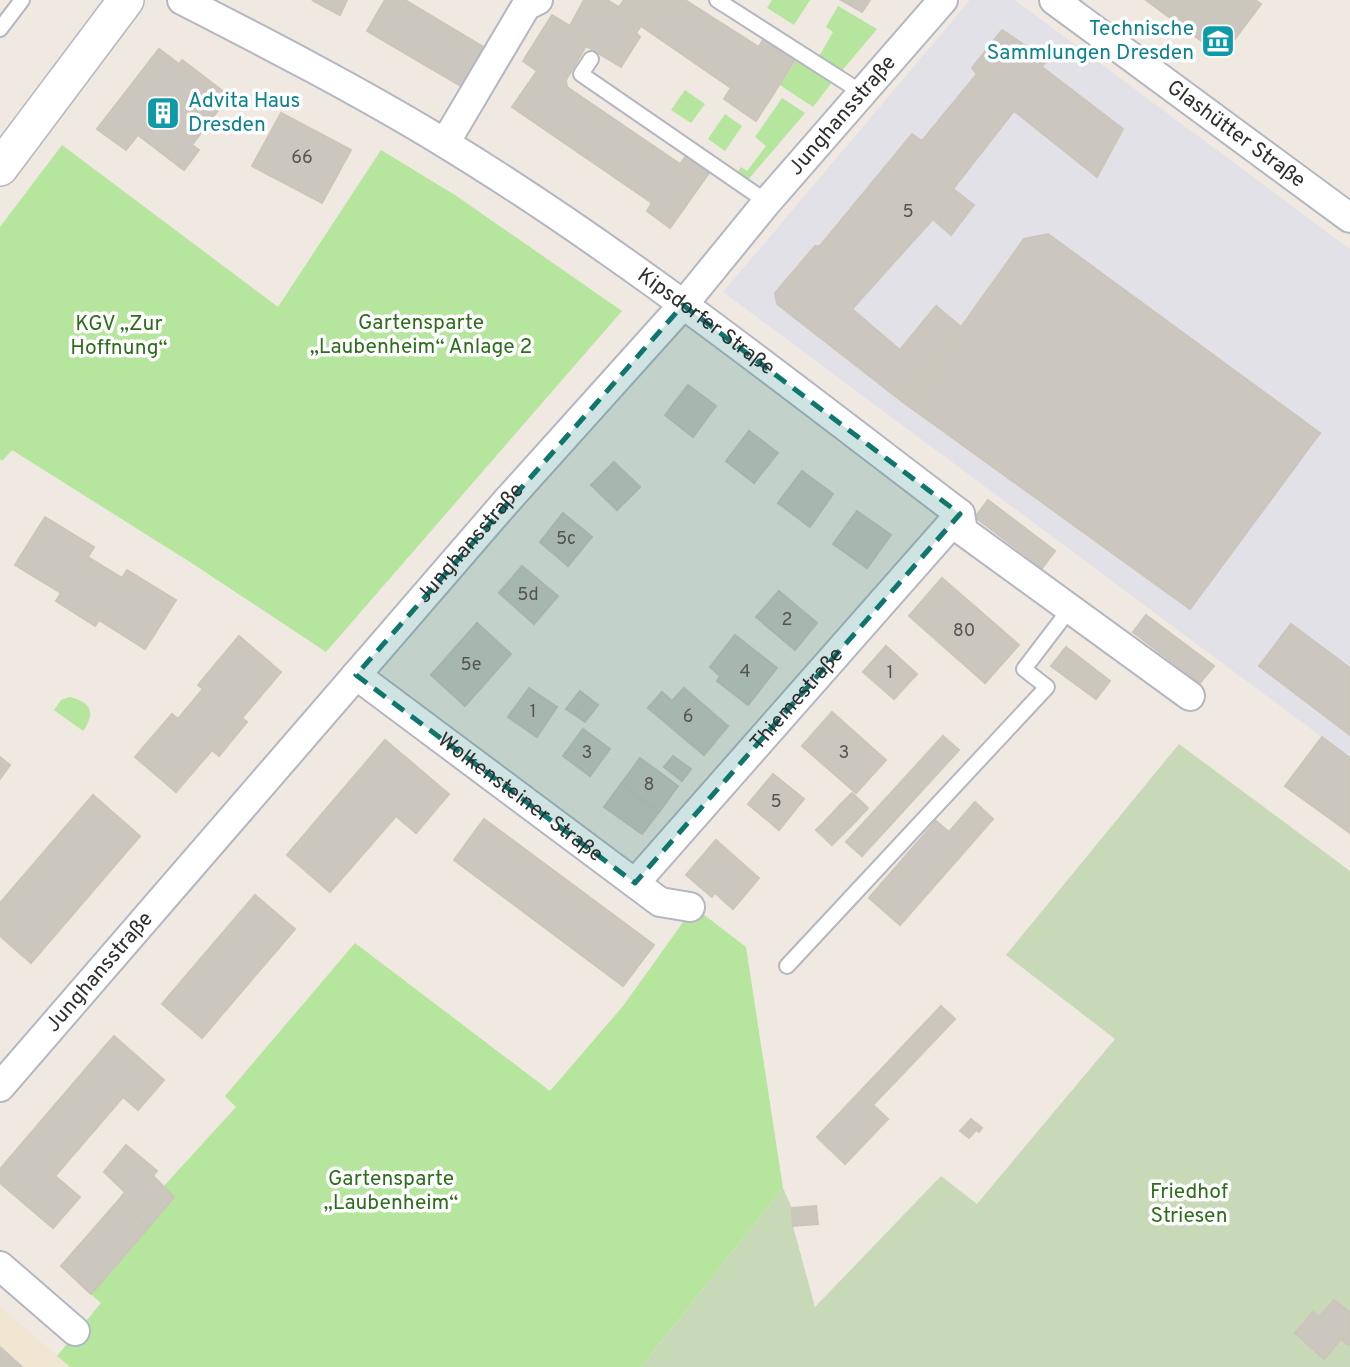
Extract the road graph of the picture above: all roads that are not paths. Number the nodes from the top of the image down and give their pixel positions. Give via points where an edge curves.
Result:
1 (22, 0) edge
2 (126, 0) edge
3 (182, 0) edge
4 (538, 0) edge
5 (718, 0) edge
6 (943, 0) edge
7 (1054, 0) edge
8 (0, 29) edge
9 (591, 59) dead end
10 (861, 92) junction
11 (444, 143) junction
12 (0, 168) edge
13 (767, 202) junction
14 (1350, 218) edge
15 (683, 304) junction
16 (960, 514) junction
17 (1069, 610) junction
18 (356, 675) junction
19 (1190, 696) dead end
20 (635, 883) junction
21 (690, 907) dead end
22 (787, 965) dead end
23 (0, 1087) edge
24 (0, 1266) edge
25 (75, 1331) dead end

1 - 8 lane
2 - 12 street
3 - 11 street, Kipsdorfer Straße
4 - 11 street via 526,6
5 - 10 lane
6 - 10 street, Junghansstraße
7 - 14 street, Glashütter Straße
9 - 13 lane via 581,74
10 - 13 street, Junghansstraße
11 - 15 street, Kipsdorfer Straße
13 - 15 street, Junghansstraße
15 - 16 street, Kipsdorfer Straße
15 - 18 street, Junghansstraße
16 - 17 street, Kipsdorfer Straße via 963,531
16 - 20 street, Thiemestraße
17 - 19 street, Kipsdorfer Straße
17 - 22 lane via 1024,668 1047,687
18 - 20 street, Wolkensteiner Straße
18 - 23 street, Junghansstraße
20 - 21 street, Wolkensteiner Straße via 660,902
24 - 25 street

